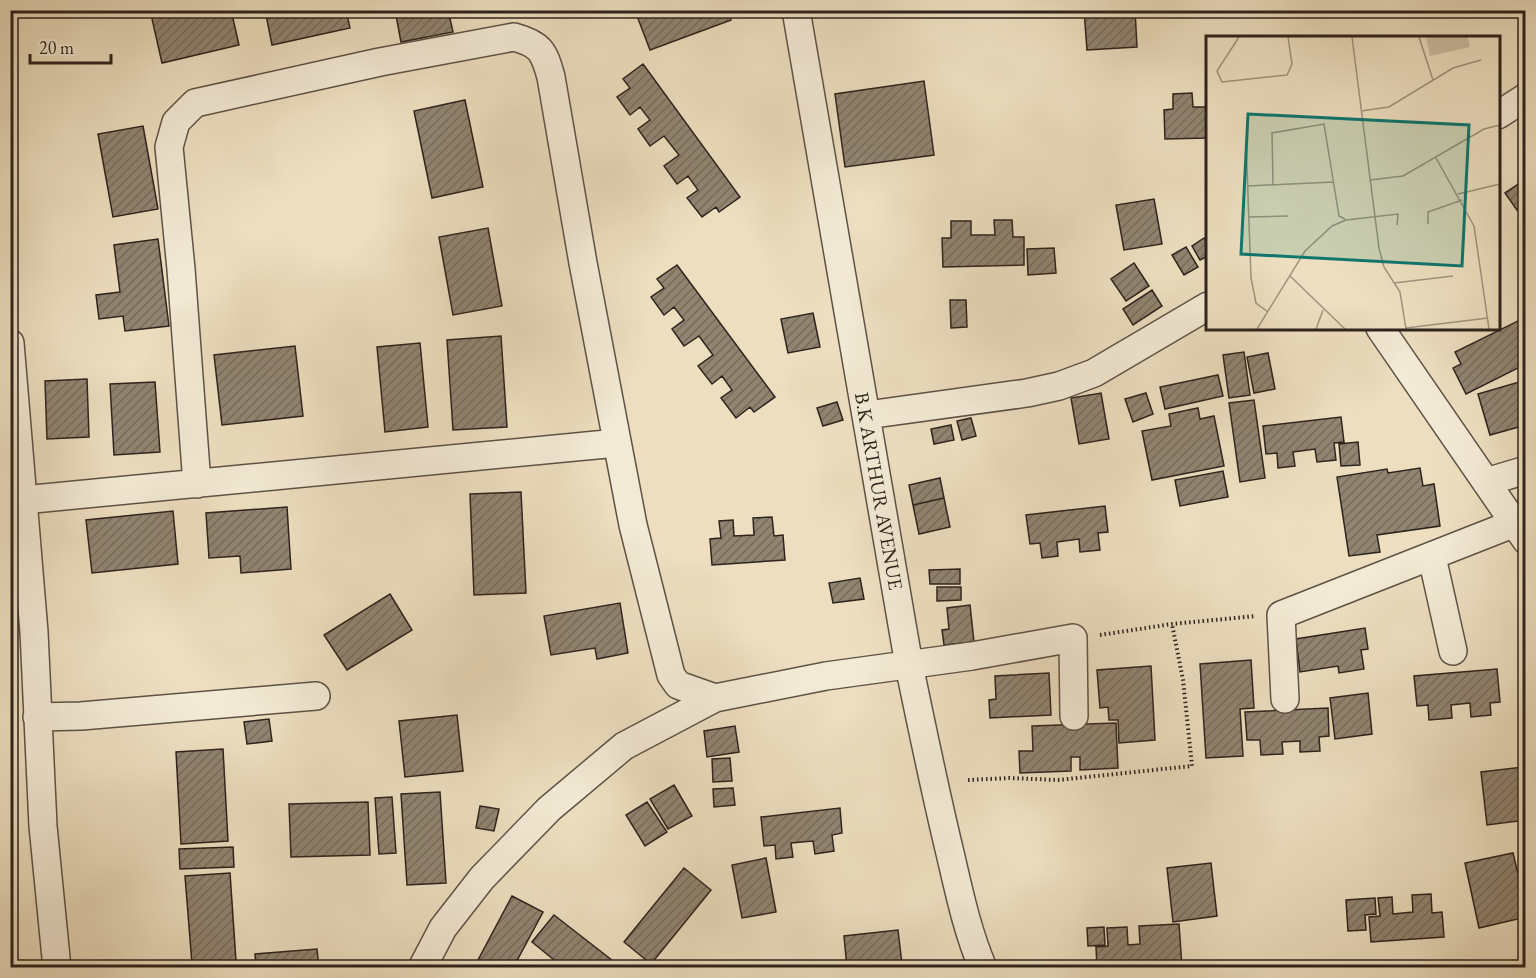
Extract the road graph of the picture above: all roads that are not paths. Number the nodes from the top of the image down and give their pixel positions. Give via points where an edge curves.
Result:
1 (796, 10) edge
2 (1526, 97) edge
3 (1500, 114) edge
4 (1206, 307) edge
5 (1381, 330) edge
6 (10, 343) edge
7 (867, 415) junction
8 (617, 443) junction
9 (1526, 470) edge
10 (1486, 482) junction
11 (197, 484) junction
12 (23, 500) junction
13 (1520, 531) edge
14 (1432, 557) junction
15 (1453, 651) dead end
16 (909, 665) junction
17 (316, 696) dead end
18 (715, 698) junction
19 (1285, 699) dead end
20 (1074, 716) dead end
21 (37, 717) junction
22 (57, 968) edge
23 (422, 968) edge
24 (983, 968) edge

1 - 7 street, B.K ARTHUR AVENUE
2 - 3 street
4 - 7 street via 1094,373 1059,386
5 - 10 street
6 - 12 street
7 - 16 street, B.K ARTHUR AVENUE
8 - 11 street
8 - 11 street via 547,61 540,48 514,37 195,103 176,122 169,147
8 - 18 street via 633,525 671,675 678,685
9 - 10 street
10 - 13 street
11 - 12 street
12 - 21 street
13 - 14 street
14 - 15 street
14 - 19 street via 1281,615
16 - 18 street via 826,676
16 - 20 street via 1073,638
16 - 24 street, B.K ARTHUR AVENUE via 954,871
17 - 21 street
18 - 23 street via 624,746 549,810 482,878 443,928
21 - 22 street

